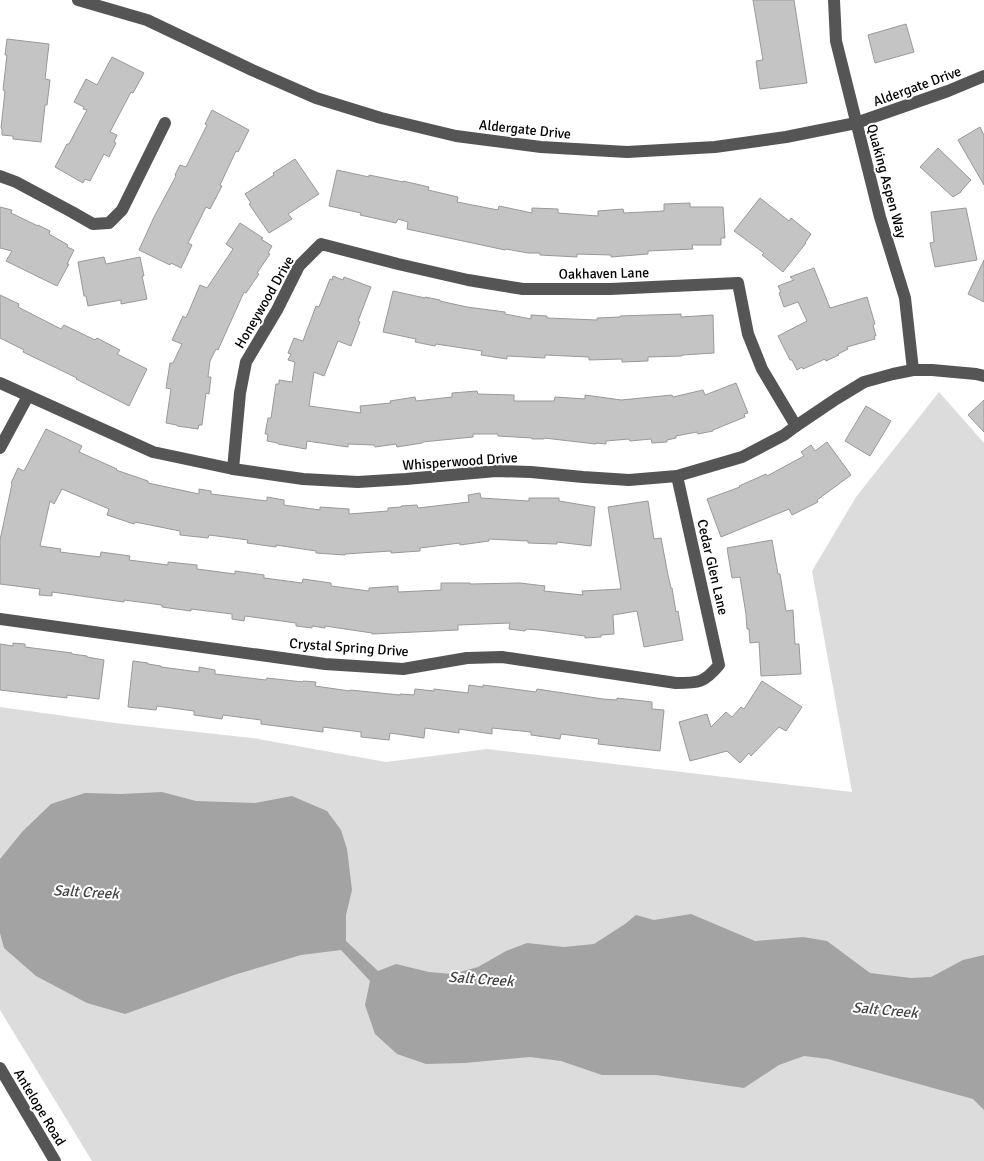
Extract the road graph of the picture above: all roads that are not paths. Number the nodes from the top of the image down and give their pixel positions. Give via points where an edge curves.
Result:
1 (78, 0) edge
2 (834, 0) edge
3 (984, 76) edge
4 (165, 123) dead end
5 (856, 124) junction
6 (0, 176) edge
7 (320, 244) joint
8 (913, 370) junction
9 (984, 376) edge
10 (0, 383) edge
11 (28, 396) junction
12 (796, 426) junction
13 (0, 448) edge
14 (233, 469) junction
15 (677, 476) junction
16 (0, 619) edge
17 (719, 665) joint
18 (0, 1068) edge
19 (55, 1161) edge

1 - 5 street, Aldergate Drive via 147,20 316,98 456,136 541,147 627,152 715,147
2 - 5 street, Quaking Aspen Way via 836,41
3 - 5 street, Aldergate Drive
4 - 6 street via 122,210 109,223 93,224
5 - 8 street, Quaking Aspen Way via 905,298
7 - 12 street, Oakhaven Lane via 468,280 524,289 610,289 738,282 748,334 755,352
7 - 14 street, Honeywood Drive via 299,266 246,362
8 - 9 street, Whisperwood Drive
8 - 12 street, Whisperwood Drive via 864,382
10 - 11 street, Whisperwood Drive
11 - 13 street
11 - 14 street, Whisperwood Drive via 153,452
12 - 15 street, Whisperwood Drive via 742,458
14 - 15 street, Whisperwood Drive via 302,479 358,482 496,471 629,480
15 - 17 street, Cedar Glen Lane
16 - 17 street, Crystal Spring Drive via 325,664 403,669 467,658 502,657 676,683 696,683 710,676
18 - 19 street, Antelope Road

